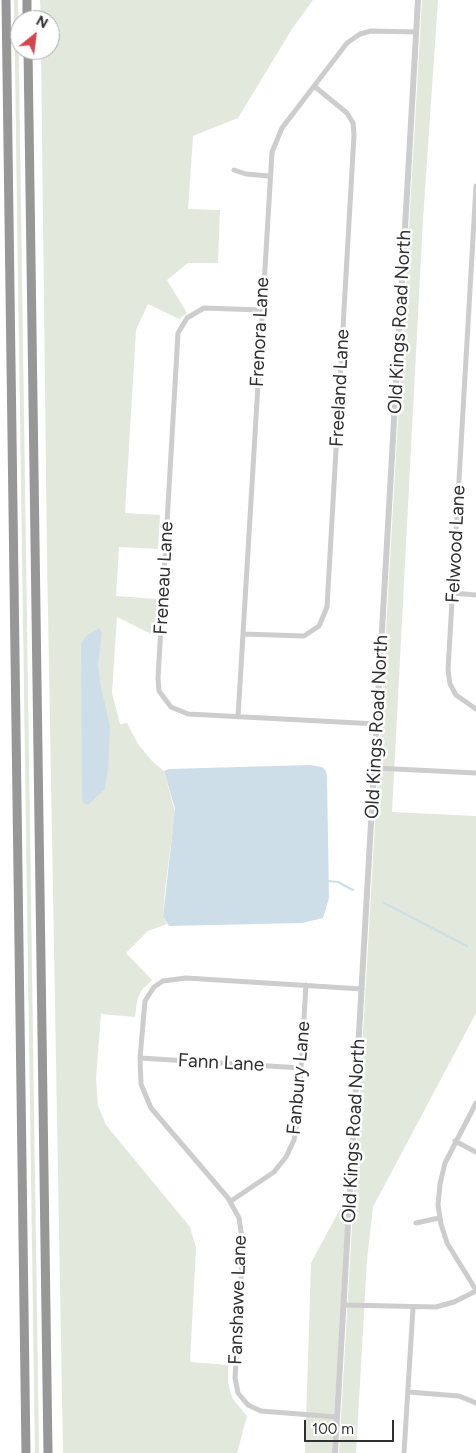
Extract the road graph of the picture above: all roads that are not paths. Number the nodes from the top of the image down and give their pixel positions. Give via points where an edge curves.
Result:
1 (6, 0) edge
2 (418, 0) edge
3 (416, 32) junction
4 (28, 60) edge
5 (314, 86) junction
6 (234, 170) dead end
7 (269, 176) junction
8 (476, 186) edge
9 (261, 310) junction
10 (453, 594) junction
11 (476, 595) edge
12 (243, 634) junction
13 (476, 709) edge
14 (238, 717) junction
15 (377, 724) junction
16 (375, 768) junction
17 (476, 773) edge
18 (306, 985) junction
19 (362, 989) junction
20 (140, 1058) junction
21 (301, 1068) junction
22 (476, 1103) edge
23 (456, 1141) junction
24 (476, 1152) edge
25 (230, 1201) junction
26 (440, 1218) junction
27 (416, 1223) dead end
28 (476, 1291) edge
29 (344, 1305) junction
30 (413, 1308) junction
31 (408, 1392) junction
32 (476, 1403) edge
33 (337, 1417) junction
34 (26, 1453) edge
35 (48, 1453) edge
36 (335, 1453) edge
37 (404, 1453) edge

1 - 34 highway
2 - 3 street, Old Kings Road North
3 - 5 street, Frenora Lane via 377,30 360,34 342,49
3 - 15 street, Old Kings Road North
4 - 35 highway
5 - 7 street, Frenora Lane via 276,142
5 - 12 street, Freeland Lane via 347,113 354,135 327,609 319,626 304,636
6 - 7 street
7 - 9 street, Frenora Lane
8 - 10 street, Felwood Lane
9 - 12 street, Frenora Lane
9 - 14 street, Freneau Lane via 199,310 182,324 177,343 158,687 166,702 179,711
10 - 11 street
10 - 13 street, Felwood Lane via 449,679 458,698
12 - 14 street, Frenora Lane
14 - 15 street, Freneau Lane
15 - 16 street, Old Kings Road North
16 - 17 street
16 - 19 street, Old Kings Road North
18 - 19 street, Fanshawe Lane
18 - 20 street, Fanshawe Lane via 186,978 163,981 154,987 145,1001
18 - 21 street, Fanbury Lane
19 - 29 street, Old Kings Road North
20 - 21 street, Fann Lane
20 - 25 street, Fanshawe Lane via 141,1084 153,1112
21 - 25 street, Fanbury Lane via 297,1128 288,1153 270,1175
22 - 23 street
23 - 24 street
23 - 26 street via 441,1178
25 - 33 street, Fanshawe Lane via 239,1218 243,1240 235,1378 238,1393 248,1405 261,1411
26 - 27 street
26 - 28 street via 450,1250
28 - 30 street via 449,1304
29 - 30 street
29 - 33 street, Old Kings Road North
30 - 31 street
31 - 32 street via 459,1396
31 - 37 street
33 - 36 street, Old Kings Road North

